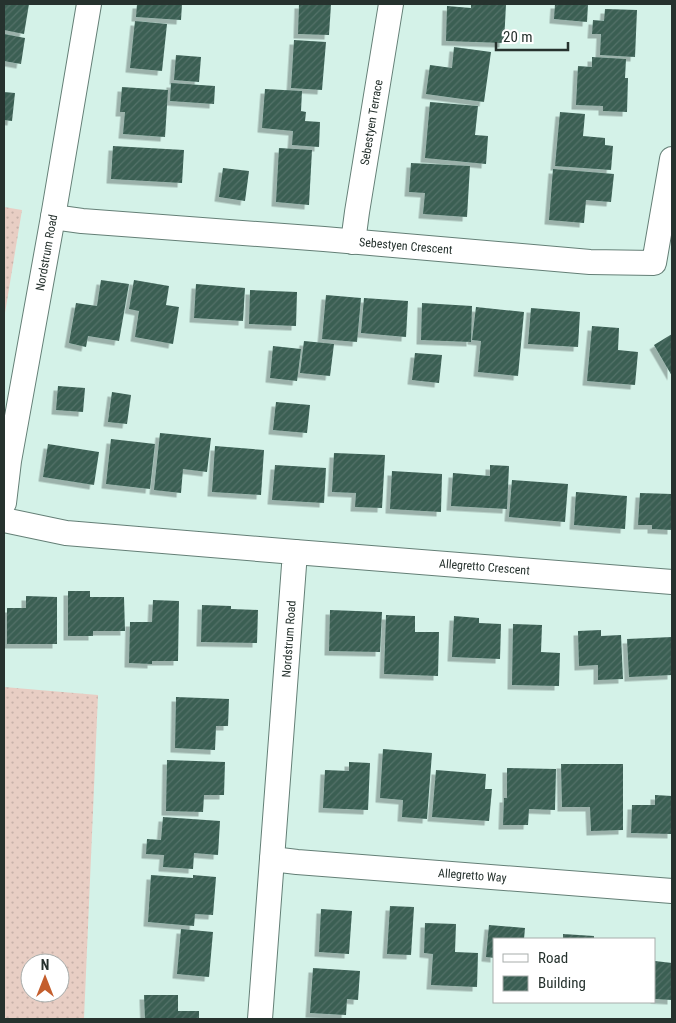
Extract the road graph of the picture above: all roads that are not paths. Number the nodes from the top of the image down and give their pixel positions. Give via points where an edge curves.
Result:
1 (89, 4) edge
2 (391, 4) edge
3 (672, 159) edge
4 (53, 217) junction
5 (353, 242) junction
6 (4, 503) edge
7 (4, 520) edge
8 (296, 552) junction
9 (672, 582) edge
10 (272, 859) junction
11 (672, 891) edge
12 (260, 1019) edge

1 - 4 street, Nordstrum Road
2 - 5 street, Sebestyen Terrace
3 - 5 street, Sebestyen Crescent via 654,263 590,262
4 - 5 street, Sebestyen Crescent
4 - 6 street, Nordstrum Road
7 - 8 street via 66,533
8 - 9 street, Allegretto Crescent
8 - 10 street, Nordstrum Road
10 - 11 street, Allegretto Way
10 - 12 street, Nordstrum Road

